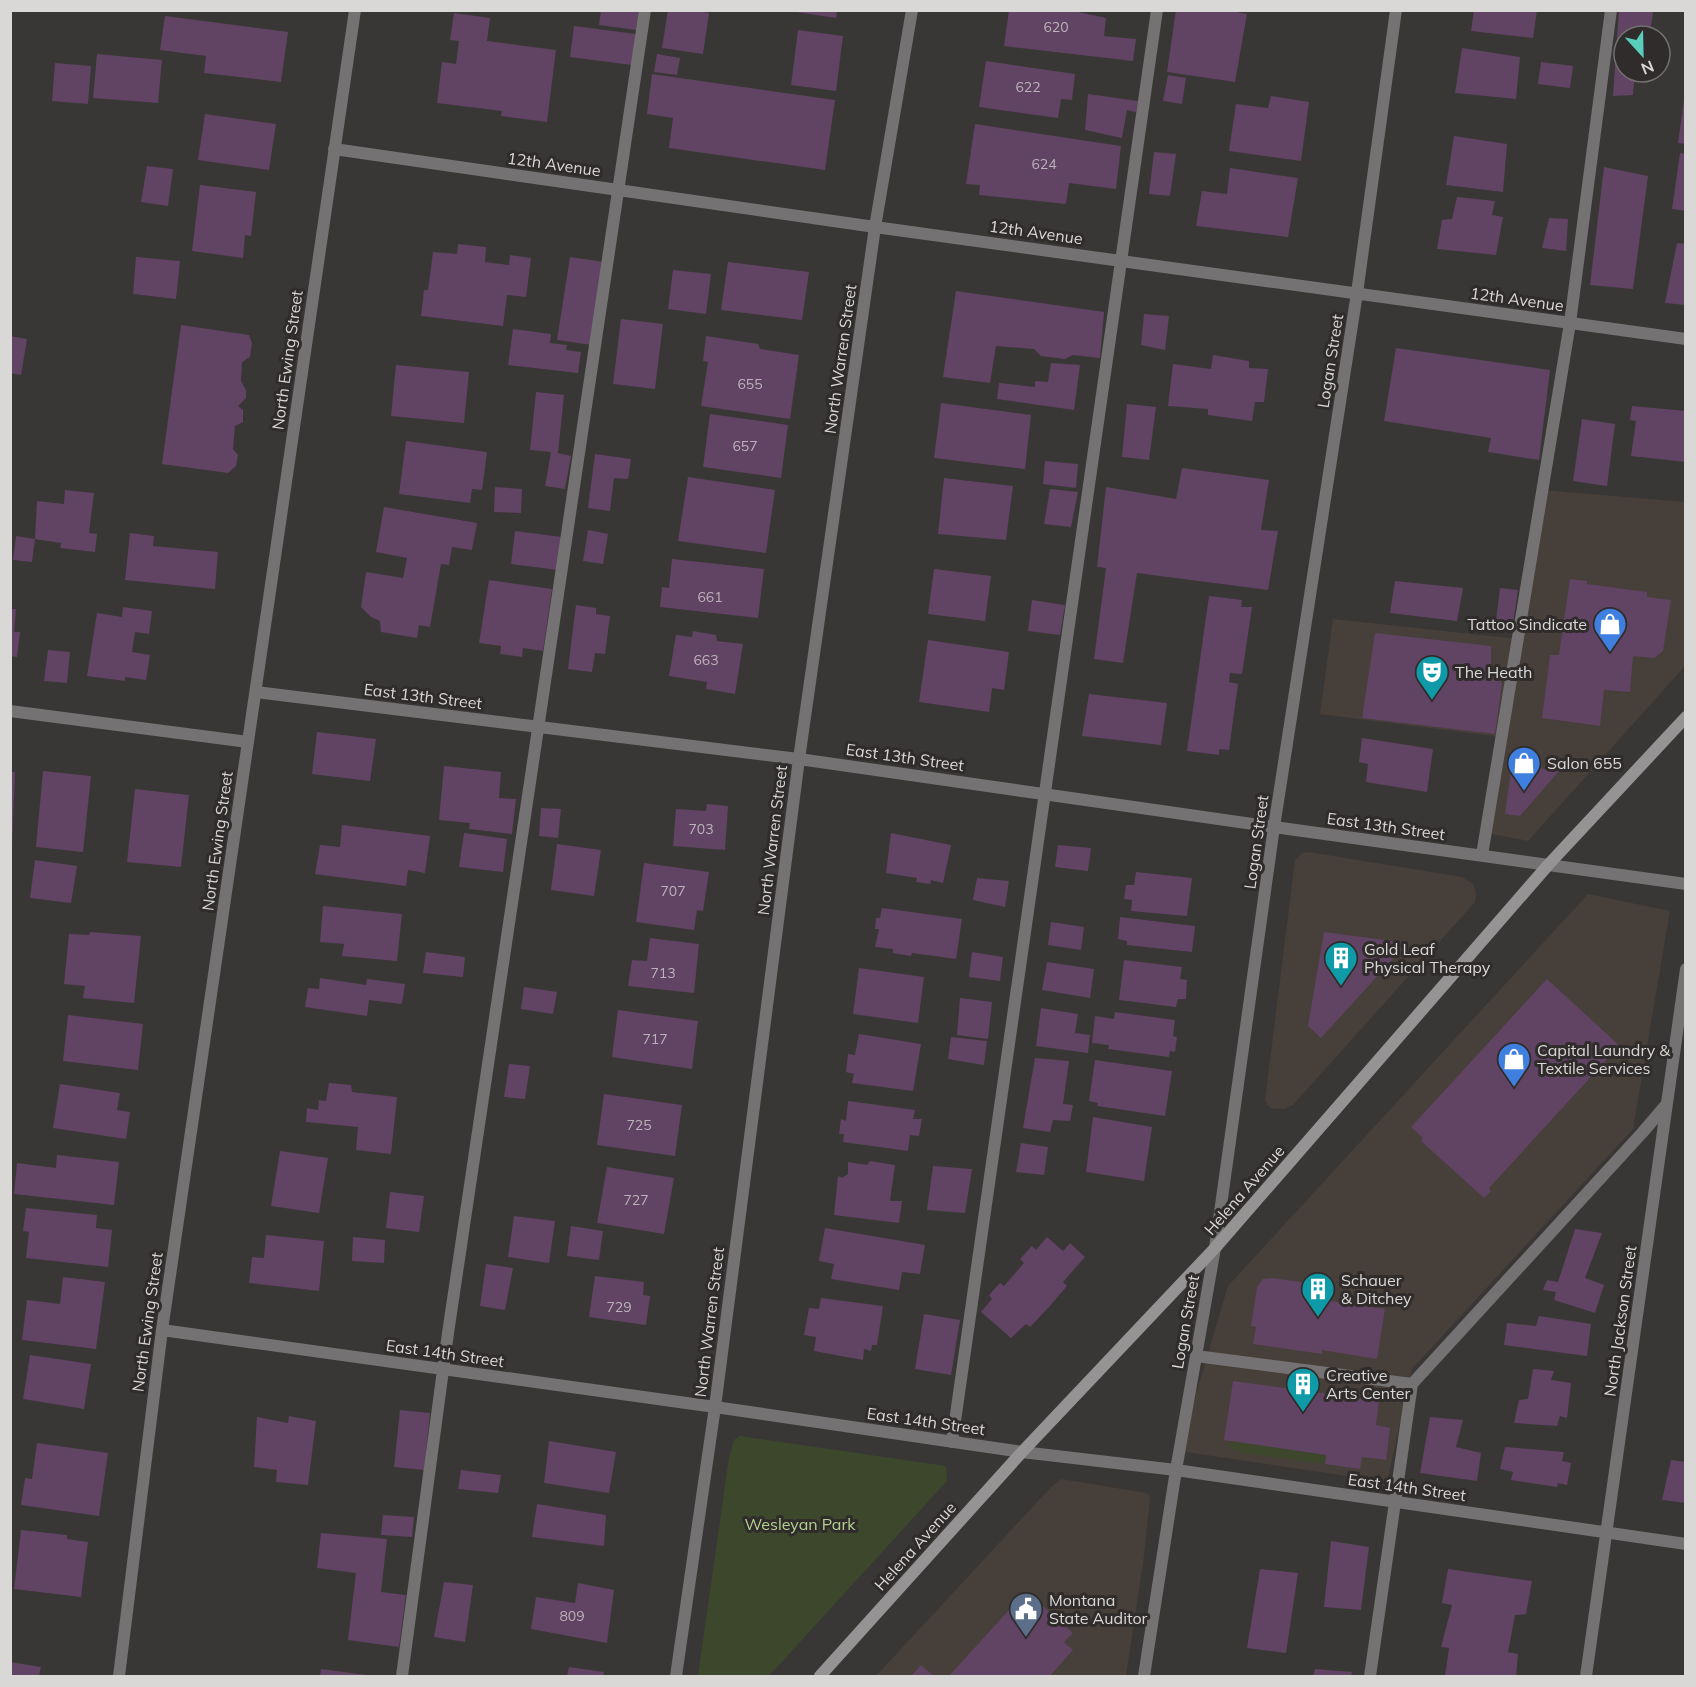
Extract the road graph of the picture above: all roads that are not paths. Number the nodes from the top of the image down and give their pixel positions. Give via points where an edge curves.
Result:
1 (355, 10) edge
2 (645, 10) edge
3 (912, 10) edge
4 (1157, 10) edge
5 (1396, 10) edge
6 (1611, 10) edge
7 (334, 149) junction
8 (620, 190) junction
9 (875, 227) junction
10 (1120, 261) junction
11 (1357, 293) junction
12 (1570, 323) junction
13 (1686, 339) edge
14 (256, 692) junction
15 (10, 711) edge
16 (1686, 717) edge
17 (539, 727) junction
18 (248, 742) junction
19 (799, 759) junction
20 (1044, 794) junction
21 (1274, 827) junction
22 (1482, 855) junction
23 (1549, 864) junction
24 (1686, 884) edge
25 (1686, 969) edge
26 (1666, 1105) junction
27 (1215, 1248) junction
28 (162, 1330) junction
29 (1196, 1356) junction
30 (443, 1369) junction
31 (1412, 1384) junction
32 (715, 1407) junction
33 (952, 1442) junction
34 (1022, 1452) junction
35 (1176, 1470) junction
36 (1395, 1502) junction
37 (1607, 1533) junction
38 (1686, 1544) edge
39 (119, 1677) edge
40 (402, 1677) edge
41 (676, 1677) edge
42 (820, 1677) edge
43 (1144, 1677) edge
44 (1370, 1677) edge
45 (1586, 1677) edge

1 - 7 street, North Ewing Street
2 - 8 street
3 - 9 street, North Warren Street
4 - 10 street
5 - 11 street, Logan Street
6 - 12 street
7 - 8 street, 12th Avenue
7 - 14 street, North Ewing Street
8 - 9 street, 12th Avenue
8 - 17 street
9 - 10 street, 12th Avenue
9 - 19 street, North Warren Street
10 - 11 street, 12th Avenue
10 - 20 street
11 - 12 street, 12th Avenue
11 - 21 street, Logan Street
12 - 13 street, 12th Avenue
12 - 22 street
14 - 17 street, East 13th Street
14 - 18 street, North Ewing Street
15 - 18 street
16 - 23 main road, Helena Avenue
17 - 19 street, East 13th Street
17 - 30 street
18 - 28 street, North Ewing Street
19 - 20 street, East 13th Street
19 - 32 street, North Warren Street
20 - 21 street, East 13th Street
20 - 33 street
21 - 22 street, East 13th Street
21 - 27 street, Logan Street
22 - 23 street, East 13th Street
23 - 24 street, East 13th Street
23 - 27 main road, Helena Avenue
25 - 26 street, North Jackson Street
26 - 31 street
26 - 37 street, North Jackson Street
27 - 29 street, Logan Street
27 - 34 main road, Helena Avenue
28 - 30 street, East 14th Street
28 - 39 street, North Ewing Street
29 - 31 street
29 - 35 street, Logan Street
30 - 32 street, East 14th Street
30 - 40 street
31 - 36 street
32 - 33 street, East 14th Street
32 - 41 street, North Warren Street
33 - 34 street, East 14th Street
34 - 35 street, East 14th Street
34 - 42 main road, Helena Avenue
35 - 36 street, East 14th Street
35 - 43 street, Logan Street
36 - 37 street, East 14th Street
36 - 44 street
37 - 38 street, East 14th Street
37 - 45 street, North Jackson Street

